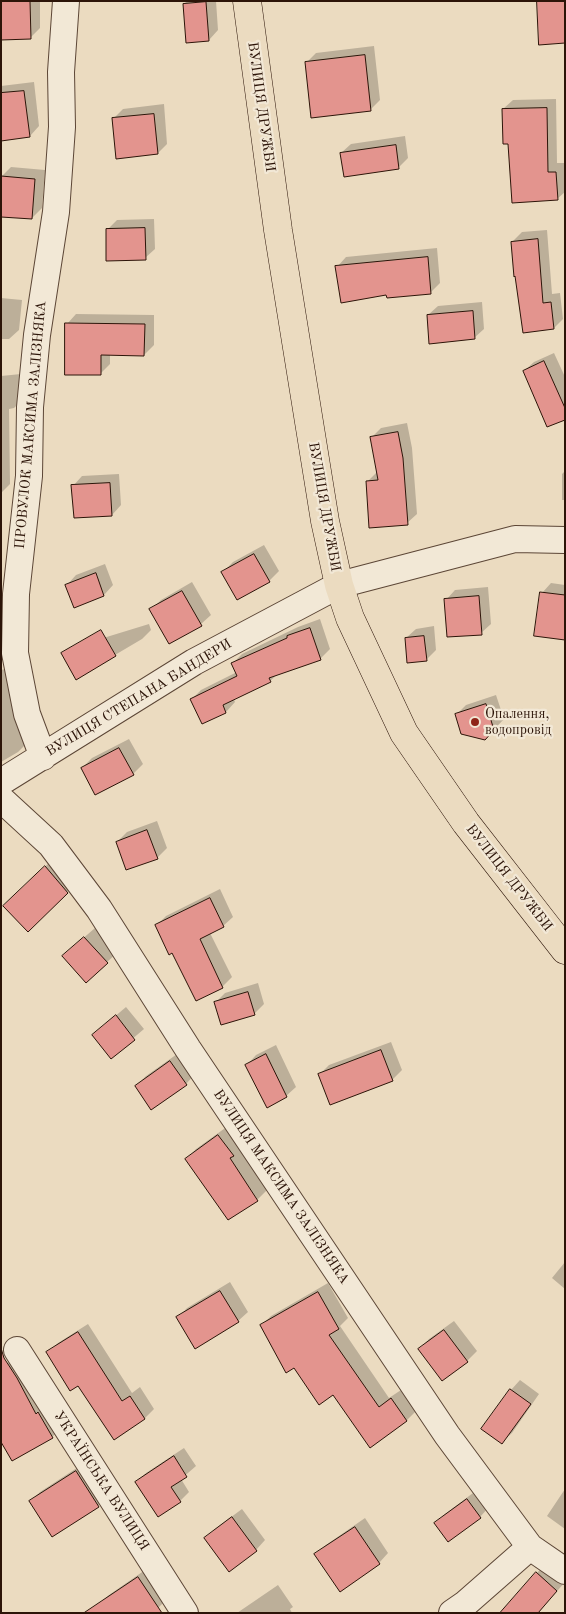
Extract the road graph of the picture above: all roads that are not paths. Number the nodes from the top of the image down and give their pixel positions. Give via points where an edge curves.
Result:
1 (66, 1) edge
2 (247, 1) edge
3 (565, 540) edge
4 (338, 585) junction
5 (43, 757) junction
6 (1, 782) edge
7 (1, 799) edge
8 (565, 950) edge
9 (17, 1350) dead end
10 (530, 1547) junction
11 (565, 1571) edge
12 (185, 1613) edge
13 (452, 1613) edge

1 - 5 street, ПРОВУЛОК МАКСИМА ЗАЛІЗНЯКА via 56,212 37,335 30,407 30,476 16,594 15,653 27,714
2 - 4 main road, ВУЛИЦЯ ДРУЖБИ via 280,240
3 - 4 street, ВУЛИЦЯ СТЕПАНА БАНДЕРИ via 515,539
4 - 5 street, ВУЛИЦЯ СТЕПАНА БАНДЕРИ via 194,662
4 - 8 main road, ВУЛИЦЯ ДРУЖБИ via 404,733 466,823
5 - 6 street, ВУЛИЦЯ СТЕПАНА БАНДЕРИ
7 - 10 street, ВУЛИЦЯ МАКСИМА ЗАЛІЗНЯКА via 51,845 99,909 188,1049 447,1435
9 - 12 street, УКРАЇНСЬКА ВУЛИЦЯ
10 - 11 street, ВУЛИЦЯ МАКСИМА ЗАЛІЗНЯКА
10 - 13 street

